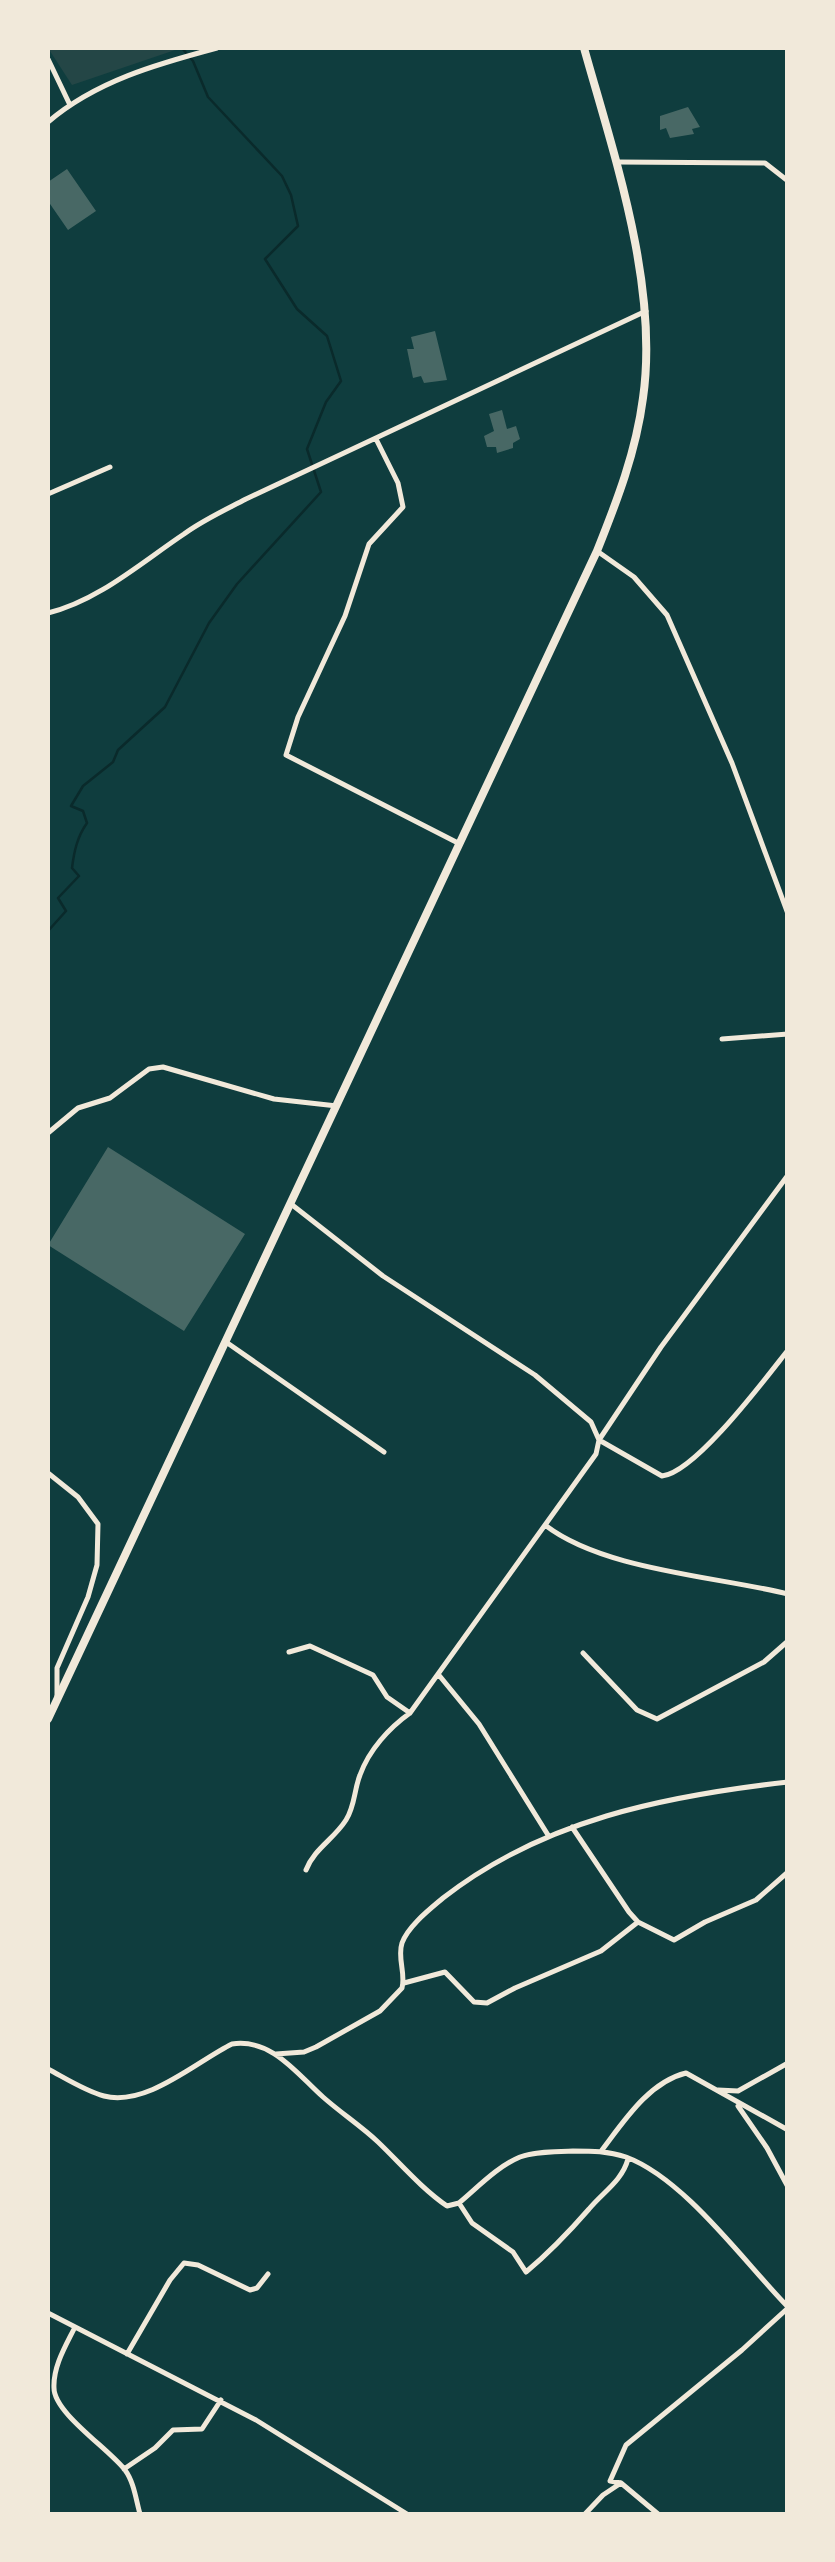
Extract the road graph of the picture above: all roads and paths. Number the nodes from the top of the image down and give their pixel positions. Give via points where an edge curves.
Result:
1 (217, 48) edge
2 (584, 48) edge
3 (48, 59) edge
4 (70, 104) junction
5 (48, 122) edge
6 (614, 162) junction
7 (788, 182) edge
8 (646, 311) junction
9 (376, 439) junction
10 (110, 467) dead end
11 (48, 494) edge
12 (597, 551) junction
13 (48, 613) edge
14 (458, 843) junction
15 (788, 914) edge
16 (788, 1034) edge
17 (722, 1039) dead end
18 (336, 1106) junction
19 (48, 1133) edge
20 (788, 1175) edge
21 (291, 1204) junction
22 (226, 1342) junction
23 (788, 1350) edge
24 (599, 1440) junction
25 (384, 1452) dead end
26 (48, 1473) edge
27 (544, 1524) junction
28 (788, 1594) edge
29 (788, 1642) edge
30 (288, 1652) dead end
31 (583, 1653) dead end
32 (438, 1674) junction
33 (57, 1700) junction
34 (410, 1713) junction
35 (48, 1718) edge
36 (788, 1782) edge
37 (572, 1827) junction
38 (548, 1836) junction
39 (306, 1870) dead end
40 (788, 1872) edge
41 (638, 1922) junction
42 (404, 1983) junction
43 (276, 2054) junction
44 (788, 2063) edge
45 (48, 2068) edge
46 (716, 2090) junction
47 (736, 2104) junction
48 (788, 2130) edge
49 (602, 2150) junction
50 (629, 2158) junction
51 (788, 2187) edge
52 (459, 2203) junction
53 (268, 2274) dead end
54 (788, 2308) edge
55 (48, 2313) edge
56 (74, 2329) junction
57 (128, 2354) junction
58 (220, 2400) junction
59 (124, 2468) junction
60 (610, 2480) junction
61 (621, 2483) junction
62 (602, 2494) junction
63 (140, 2514) edge
64 (407, 2514) edge
65 (585, 2514) edge
66 (658, 2514) edge

1 - 4 street via 126,76
2 - 6 main road
3 - 4 street
4 - 5 street
6 - 7 street via 765,163
6 - 8 main road
8 - 9 street
8 - 12 main road via 637,435
9 - 13 street via 189,530 117,580
9 - 14 street via 403,507 369,544 286,755
10 - 11 street
12 - 14 main road
12 - 15 street via 634,577 667,615
14 - 18 main road
16 - 17 street
18 - 19 street via 274,1099 163,1067 78,1108
18 - 21 main road
20 - 24 street
21 - 22 main road
21 - 24 street via 383,1276 535,1376 592,1422
22 - 25 street
22 - 33 main road
23 - 24 street via 672,1475 650,1471
24 - 27 street via 596,1454
26 - 33 street via 78,1496 98,1524 97,1565 57,1668
27 - 28 street via 574,1543 646,1566
27 - 32 street
29 - 31 street via 657,1720 637,1710
30 - 34 street via 310,1646 373,1675
32 - 34 street
32 - 38 street via 478,1724
33 - 35 main road
34 - 39 street via 375,1749 346,1820
36 - 37 street via 680,1798
37 - 38 street
37 - 41 street
38 - 42 street via 470,1878 413,1927 401,1949
40 - 41 street via 756,1900 680,1939
41 - 42 street via 601,1951 486,2004 474,2002 445,1972
42 - 43 street via 380,2011 316,2047
43 - 45 street via 232,2044 175,2080 116,2098
43 - 52 street via 429,2194 448,2206
44 - 46 street via 738,2091
46 - 47 street
46 - 49 street via 686,2073 670,2077
47 - 48 street
47 - 51 street
49 - 50 street
49 - 52 street via 519,2158
50 - 52 street via 610,2189 526,2272
50 - 54 street via 678,2192
53 - 57 street via 250,2290 184,2263
54 - 60 street via 626,2445
55 - 56 street
56 - 57 street
56 - 59 street via 56,2373 55,2396
57 - 58 street
58 - 59 street via 202,2429 173,2430
58 - 64 street
59 - 63 street
60 - 61 street
60 - 62 street
61 - 62 street
61 - 66 street
62 - 65 street

